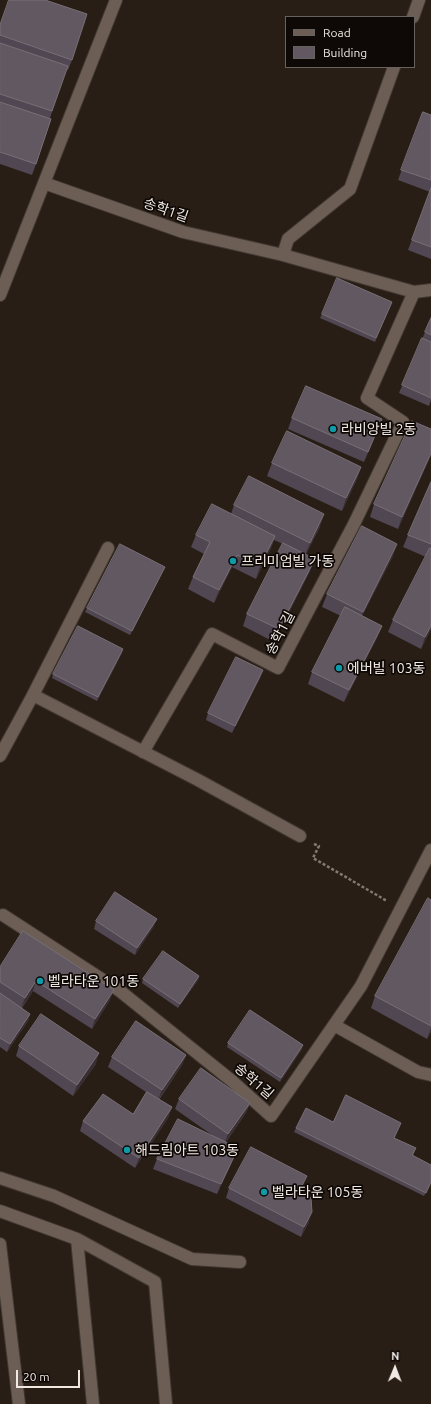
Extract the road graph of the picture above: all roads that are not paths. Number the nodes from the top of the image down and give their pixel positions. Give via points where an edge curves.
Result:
1 (116, 0) edge
2 (419, 0) edge
3 (413, 16) edge
4 (394, 68) edge
5 (44, 183) junction
6 (283, 255) junction
7 (431, 290) edge
8 (414, 292) junction
9 (0, 295) edge
10 (108, 548) dead end
11 (33, 694) junction
12 (143, 752) junction
13 (0, 756) edge
14 (300, 836) road end
15 (431, 850) edge
16 (1, 916) edge
17 (334, 1025) junction
18 (431, 1075) edge
19 (0, 1178) edge
20 (0, 1211) edge
21 (77, 1239) junction
22 (0, 1244) edge
23 (240, 1262) dead end
24 (20, 1404) edge
25 (93, 1404) edge
26 (166, 1404) edge

1 - 5 street
2 - 3 street
4 - 6 street via 350,189 288,239
5 - 6 street, 송학1길 via 184,232
5 - 9 street
6 - 8 street, 송학1길
7 - 8 street, 송학1길
8 - 12 street, 송학1길 via 366,398 407,424 278,668 212,634
10 - 11 street
11 - 12 street
11 - 13 street
12 - 14 street
15 - 17 street, 송학1길 via 361,986
16 - 17 street, 송학1길 via 120,991 232,1081 271,1116
17 - 18 street via 418,1072
19 - 23 street via 54,1196 192,1259
20 - 21 street
21 - 25 street
21 - 26 street via 155,1282
22 - 24 street

